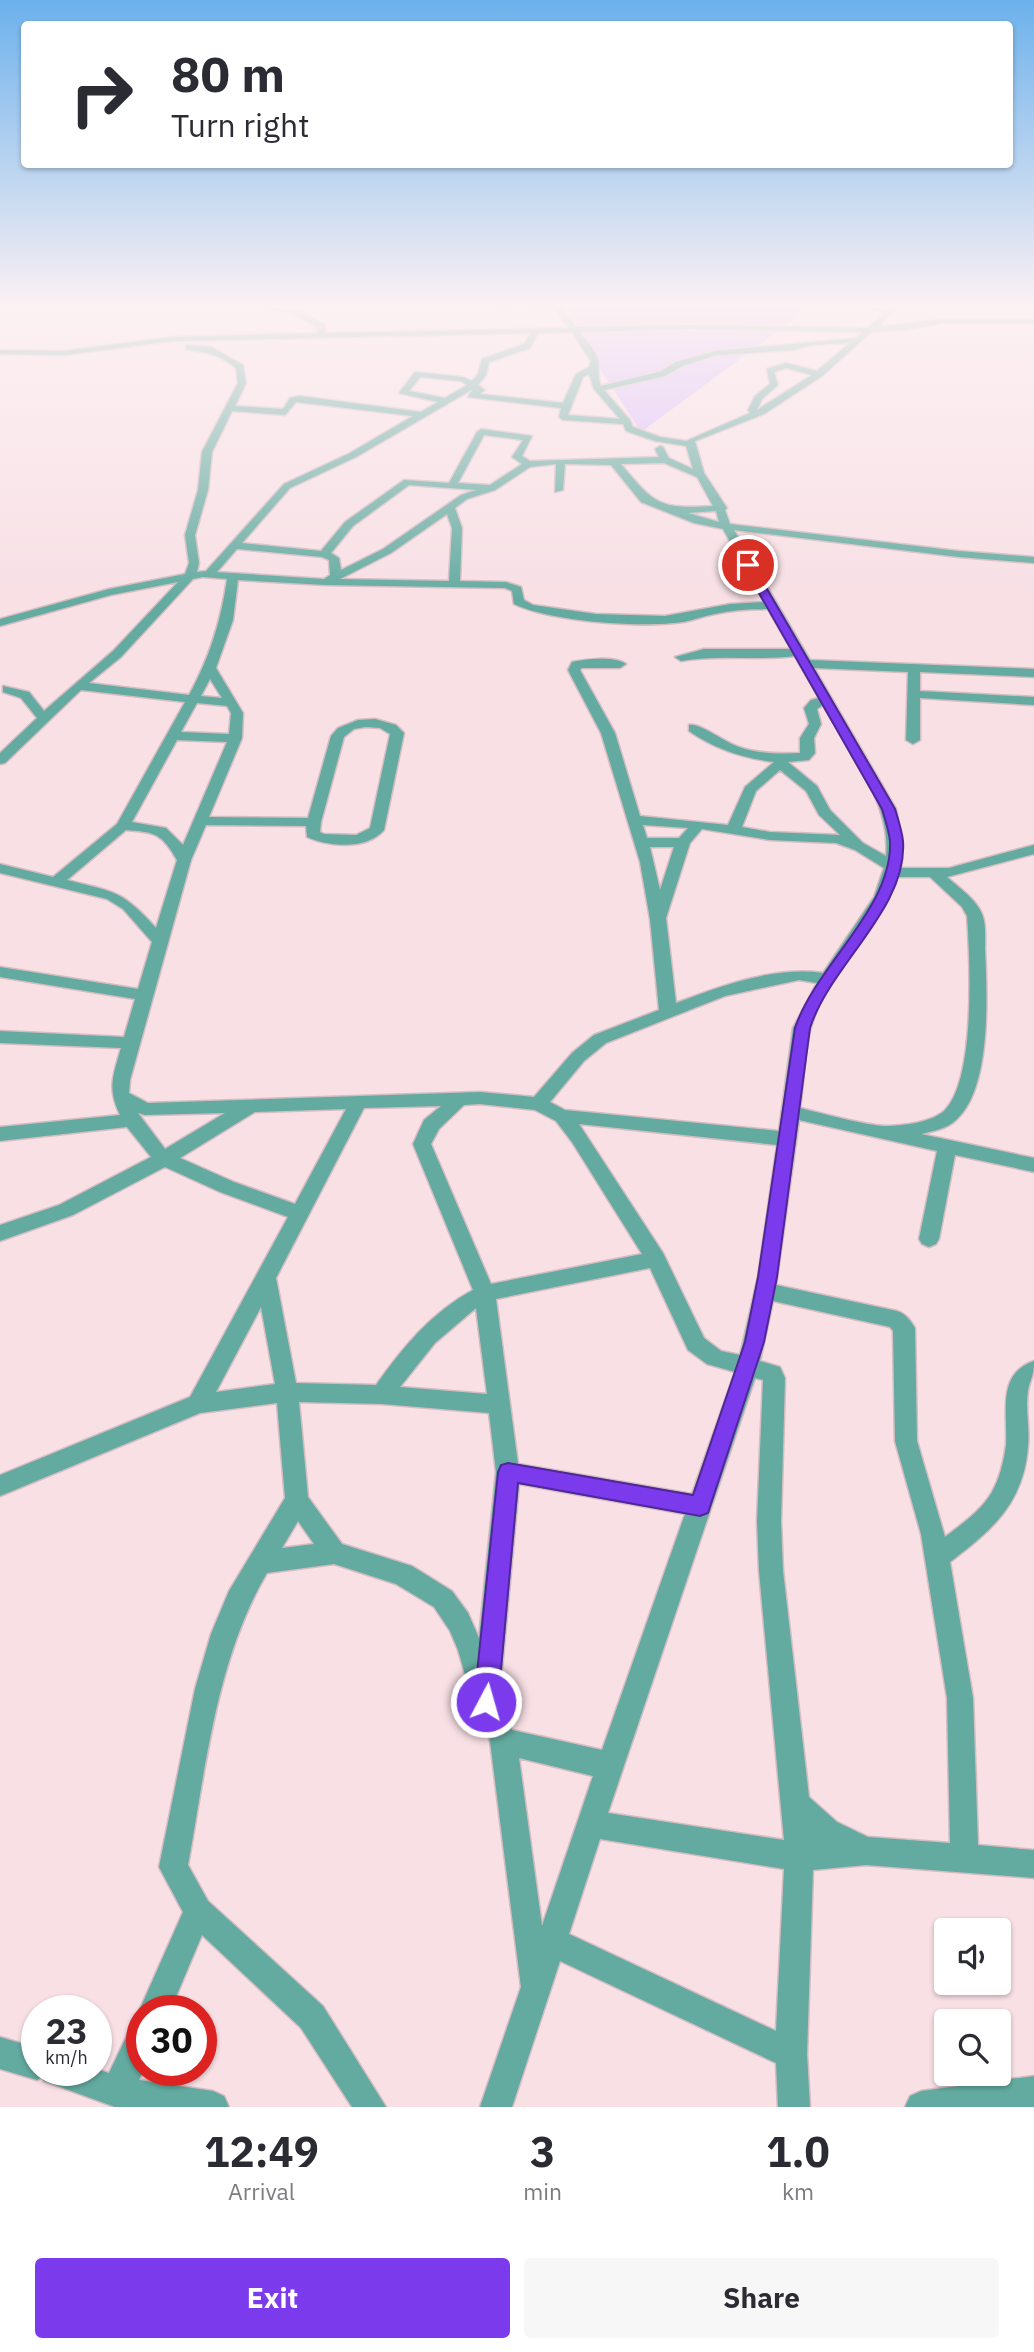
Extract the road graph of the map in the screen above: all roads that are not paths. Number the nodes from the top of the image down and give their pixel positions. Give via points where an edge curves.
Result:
1 (232, 404) edge
2 (290, 404) edge
3 (340, 404) edge
4 (440, 404) edge
5 (556, 404) edge
6 (611, 404) edge
7 (753, 404) edge
8 (771, 404) edge
9 (566, 406) joint
10 (231, 408) junction
11 (756, 414) junction
12 (422, 415) junction
13 (627, 422) junction
14 (640, 435) junction
15 (690, 444) junction
16 (665, 460) junction
17 (561, 461) junction
18 (614, 462) junction
19 (528, 464) junction
20 (699, 475) junction
21 (452, 486) junction
22 (492, 488) junction
23 (558, 490) dead end
24 (450, 508) junction
25 (722, 508) junction
26 (675, 511) junction
27 (725, 524) junction
28 (235, 546) junction
29 (324, 554) junction
30 (1034, 560) edge
31 (209, 574) junction
32 (190, 576) junction
33 (233, 577) junction
34 (331, 579) junction
35 (454, 583) junction
36 (771, 605) junction
37 (0, 623) edge
38 (681, 657) dead end
39 (802, 658) junction
40 (620, 664) dead end
41 (210, 668) junction
42 (914, 669) junction
43 (1034, 673) edge
44 (78, 687) junction
45 (7, 689) dead end
46 (914, 694) junction
47 (192, 699) junction
48 (827, 700) junction
49 (1034, 701) edge
50 (231, 703) junction
51 (44, 719) junction
52 (694, 728) dead end
53 (173, 736) junction
54 (235, 738) junction
55 (913, 740) dead end
56 (0, 760) edge
57 (780, 760) junction
58 (633, 820) junction
59 (201, 821) junction
60 (314, 822) junction
61 (699, 824) junction
62 (123, 826) junction
63 (734, 828) junction
64 (683, 842) junction
65 (641, 843) junction
66 (860, 847) junction
67 (1029, 852) edge
68 (184, 860) junction
69 (0, 868) edge
70 (894, 870) junction
71 (936, 874) junction
72 (54, 883) junction
73 (658, 919) junction
74 (161, 943) junction
75 (0, 972) edge
76 (827, 979) junction
77 (144, 995) junction
78 (668, 1011) junction
79 (0, 1037) edge
80 (130, 1043) junction
81 (120, 1096) junction
82 (458, 1100) junction
83 (358, 1103) junction
84 (538, 1104) junction
85 (253, 1105) junction
86 (789, 1112) junction
87 (562, 1116) junction
88 (132, 1119) junction
89 (889, 1132) junction
90 (0, 1134) edge
91 (787, 1139) junction
92 (947, 1146) junction
93 (162, 1158) junction
94 (1034, 1165) edge
95 (299, 1213) junction
96 (0, 1233) edge
97 (929, 1239) dead end
98 (656, 1259) junction
99 (266, 1278) junction
100 (765, 1292) junction
101 (485, 1293) junction
102 (748, 1366) junction
103 (1034, 1370) edge
104 (287, 1392) junction
105 (382, 1395) junction
106 (198, 1404) junction
107 (498, 1404) junction
108 (508, 1472) junction
109 (0, 1486) edge
110 (297, 1500) junction
111 (700, 1506) junction
112 (334, 1553) junction
113 (938, 1557) junction
114 (260, 1562) junction
115 (486, 1702) junction
116 (503, 1741) junction
117 (611, 1766) junction
118 (796, 1803) junction
119 (591, 1824) junction
120 (866, 1850) junction
121 (799, 1857) junction
122 (964, 1857) junction
123 (1034, 1864) edge
124 (198, 1911) junction
125 (552, 1942) junction
126 (535, 1989) junction
127 (162, 1995) edge
128 (0, 2053) edge
129 (792, 2054) junction
130 (21, 2059) edge
131 (126, 2073) edge
132 (100, 2086) edge
133 (117, 2092) junction
134 (1034, 2092) edge
135 (179, 2105) edge
136 (213, 2107) edge
137 (370, 2107) edge
138 (496, 2107) edge
139 (794, 2107) edge
140 (921, 2107) edge

1 - 10 street
2 - 10 street via 285,412
3 - 12 street
4 - 12 street
5 - 9 street
6 - 13 street
7 - 11 street via 751,410
8 - 11 street
9 - 13 street via 566,418
10 - 32 street via 207,452 203,490 190,536 194,563
11 - 15 street via 694,437
12 - 28 street via 287,486
13 - 14 street via 631,431
14 - 15 street
14 - 16 street via 659,448
15 - 20 street
16 - 18 street
16 - 20 street
17 - 18 street
17 - 19 street
17 - 23 street
18 - 26 street via 640,498
19 - 21 street via 517,457 528,438 481,432
19 - 22 street
20 - 25 street
21 - 22 street
21 - 29 street via 407,482 349,524
22 - 24 street via 464,497
24 - 34 street via 387,551
24 - 35 street via 457,528
25 - 26 street
25 - 27 street
26 - 27 street via 704,523
27 - 30 street
27 - 36 street
28 - 29 street
28 - 31 street
29 - 34 street via 334,558
31 - 32 street
31 - 33 street
32 - 37 street via 109,592
32 - 44 street via 117,654
33 - 34 street
33 - 41 street via 227,620
34 - 35 street
35 - 36 street via 514,587 520,605 543,610 628,618 678,619
36 - 39 street
38 - 39 street via 704,653
39 - 42 street
39 - 48 street
40 - 58 street via 582,664 574,670 608,733
41 - 47 street
41 - 50 street
42 - 43 street
42 - 46 street
44 - 47 street
44 - 51 street
45 - 51 street via 25,695
46 - 49 street
46 - 55 street
47 - 50 street
47 - 53 street
48 - 57 street via 810,708 814,724 807,738 808,755
48 - 70 street via 889,809 896,841
50 - 54 street via 237,713
51 - 56 street
52 - 57 street via 737,753
53 - 54 street
53 - 62 street
54 - 59 street
57 - 63 street via 753,783
57 - 66 street via 812,789 824,812
58 - 61 street
58 - 65 street
59 - 60 street
59 - 68 street
60 - 60 street via 312,834 324,839 367,836 377,830 397,733 393,728 354,724 342,729
61 - 63 street
61 - 64 street
62 - 68 street via 158,828 167,833
62 - 72 street
63 - 66 street via 770,836 838,839
64 - 65 street
64 - 73 street
65 - 73 street
66 - 70 street
67 - 71 street
68 - 74 street
69 - 72 street
70 - 71 street
70 - 76 street via 874,911
71 - 89 street via 975,916 972,1068 954,1113 934,1123
72 - 74 street via 112,896 128,906
73 - 78 street
74 - 77 street
75 - 77 street
76 - 78 street via 799,975 754,984
76 - 86 street via 802,1028
77 - 80 street
78 - 84 street via 600,1038
79 - 80 street
80 - 81 street
81 - 85 street via 136,1106 158,1110
81 - 88 street
82 - 83 street
82 - 84 street
82 - 101 street via 431,1125 422,1143
83 - 85 street
83 - 95 street
84 - 87 street
85 - 93 street
86 - 89 street
86 - 91 street
87 - 91 street
87 - 98 street
88 - 90 street
88 - 93 street
89 - 92 street
91 - 100 street
92 - 94 street
92 - 97 street
93 - 95 street
93 - 96 street via 71,1210
95 - 99 street
98 - 101 street
98 - 102 street via 696,1343 715,1358
99 - 104 street
99 - 106 street
100 - 102 street
100 - 113 street via 903,1325 906,1441
101 - 105 street via 425,1337
101 - 107 street
102 - 111 street
102 - 118 street via 770,1372 774,1378 770,1550
103 - 113 street via 1017,1388 1015,1458 1001,1498 983,1522
104 - 105 street
104 - 106 street
104 - 110 street
105 - 107 street
106 - 109 street
107 - 108 street
108 - 111 street
108 - 115 street
110 - 112 street
110 - 114 street
111 - 117 street
112 - 114 street
112 - 115 street via 403,1574 443,1599 471,1649
113 - 122 street via 960,1698
114 - 124 street via 238,1599 208,1689 173,1867
115 - 116 street
116 - 117 street
116 - 126 street
117 - 119 street
118 - 120 street via 827,1832
118 - 121 street
119 - 121 street
119 - 125 street
120 - 121 street
120 - 122 street
121 - 129 street
122 - 123 street
124 - 127 street
124 - 137 street via 312,2017
125 - 126 street
125 - 129 street
126 - 138 street
128 - 130 street
129 - 139 street
131 - 133 street
132 - 133 street
133 - 135 street
134 - 140 street
135 - 136 street

